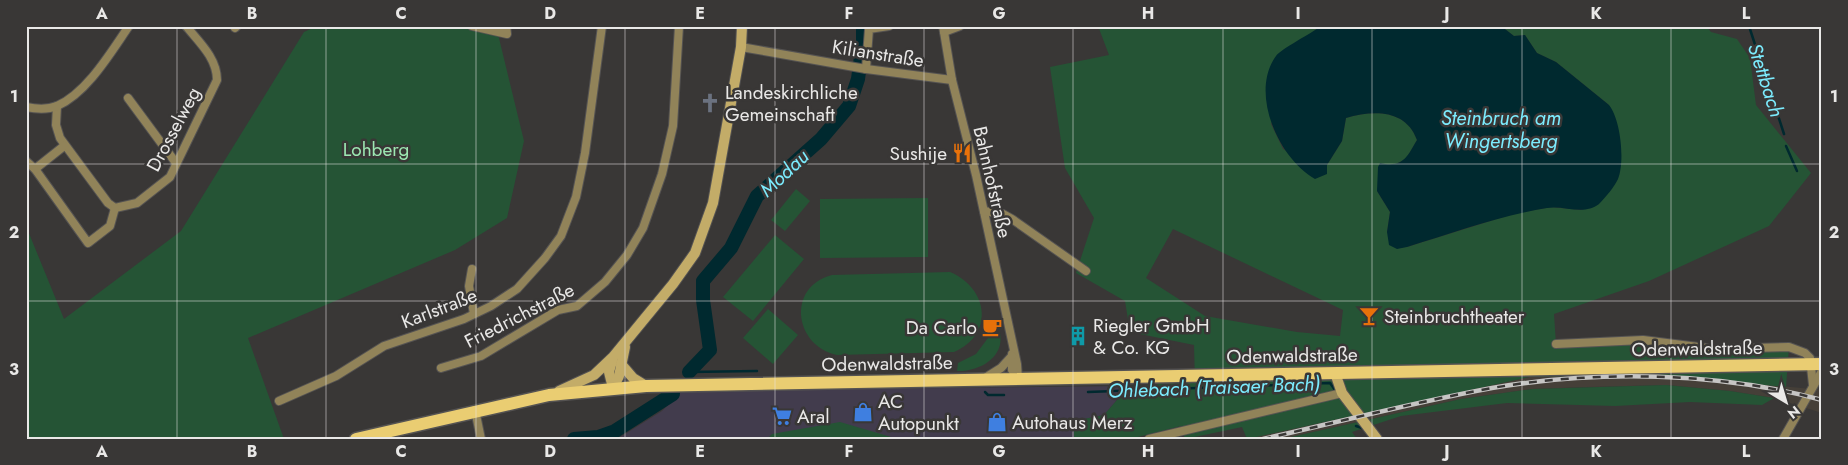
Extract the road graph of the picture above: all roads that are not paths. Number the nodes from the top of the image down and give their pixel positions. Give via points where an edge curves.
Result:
1 (129, 26) edge
2 (186, 26) edge
3 (472, 26) edge
4 (602, 26) edge
5 (679, 26) edge
6 (742, 26) edge
7 (889, 26) edge
8 (960, 26) edge
9 (943, 29) edge
10 (506, 30) edge
11 (741, 47) junction
12 (866, 69) junction
13 (952, 80) junction
14 (128, 98) dead end
15 (57, 106) junction
16 (26, 107) edge
17 (64, 146) junction
18 (26, 161) edge
19 (176, 163) junction
20 (35, 169) junction
21 (115, 208) junction
22 (984, 211) junction
23 (472, 269) dead end
24 (1086, 271) dead end
25 (474, 314) junction
26 (1556, 344) dead end
27 (1012, 345) junction
28 (1012, 356) junction
29 (617, 361) junction
30 (1819, 367) edge
31 (441, 368) dead end
32 (1335, 373) junction
33 (1018, 378) junction
34 (985, 379) junction
35 (1813, 385) junction
36 (646, 386) junction
37 (613, 388) junction
38 (1342, 393) junction
39 (549, 395) junction
40 (279, 401) dead end
41 (475, 410) junction
42 (356, 439) edge
43 (481, 439) edge
44 (1149, 439) edge
45 (1377, 439) edge
46 (1783, 439) edge

1 - 15 street via 78,92
2 - 19 street, Drosselweg via 217,69 216,80
3 - 10 street
4 - 25 street, Karlstraße via 584,162 576,197 561,236 517,288
5 - 31 street, Friedrichstraße via 673,126 662,174 643,228 627,255 577,306 558,310 481,356
6 - 11 main road
7 - 12 street via 869,29
8 - 9 street
9 - 13 street, Bahnhofstraße
11 - 12 street, Kilianstraße
11 - 29 main road via 713,203 702,237 683,271 627,341
12 - 13 street, Kilianstraße
13 - 22 street, Bahnhofstraße
14 - 19 street
15 - 16 street via 42,109
15 - 17 street via 56,125
17 - 20 street
17 - 21 street via 108,204
18 - 20 street
19 - 21 street, Drosselweg via 165,183 137,203
20 - 21 street via 88,243 110,226
22 - 24 street via 1012,219
22 - 27 street, Bahnhofstraße
23 - 25 street via 469,286
25 - 40 street, Karlstraße via 384,346 336,376
26 - 30 street via 1644,340 1714,349 1789,347 1806,354
27 - 28 street, Bahnhofstraße
27 - 33 street, Bahnhofstraße
28 - 33 street, Bahnhofstraße via 1012,370
28 - 34 street
29 - 36 main road
29 - 37 main road via 609,372
29 - 39 main road via 586,380
30 - 32 main road, Odenwaldstraße
30 - 35 street
30 - 35 street
32 - 33 main road, Odenwaldstraße
32 - 38 main road
33 - 34 main road, Odenwaldstraße
34 - 36 main road, Odenwaldstraße
35 - 46 street
36 - 37 main road, Odenwaldstraße
37 - 39 main road, Odenwaldstraße
38 - 44 street
38 - 45 main road
39 - 41 main road, Odenwaldstraße
41 - 42 main road, Odenwaldstraße
41 - 43 street

